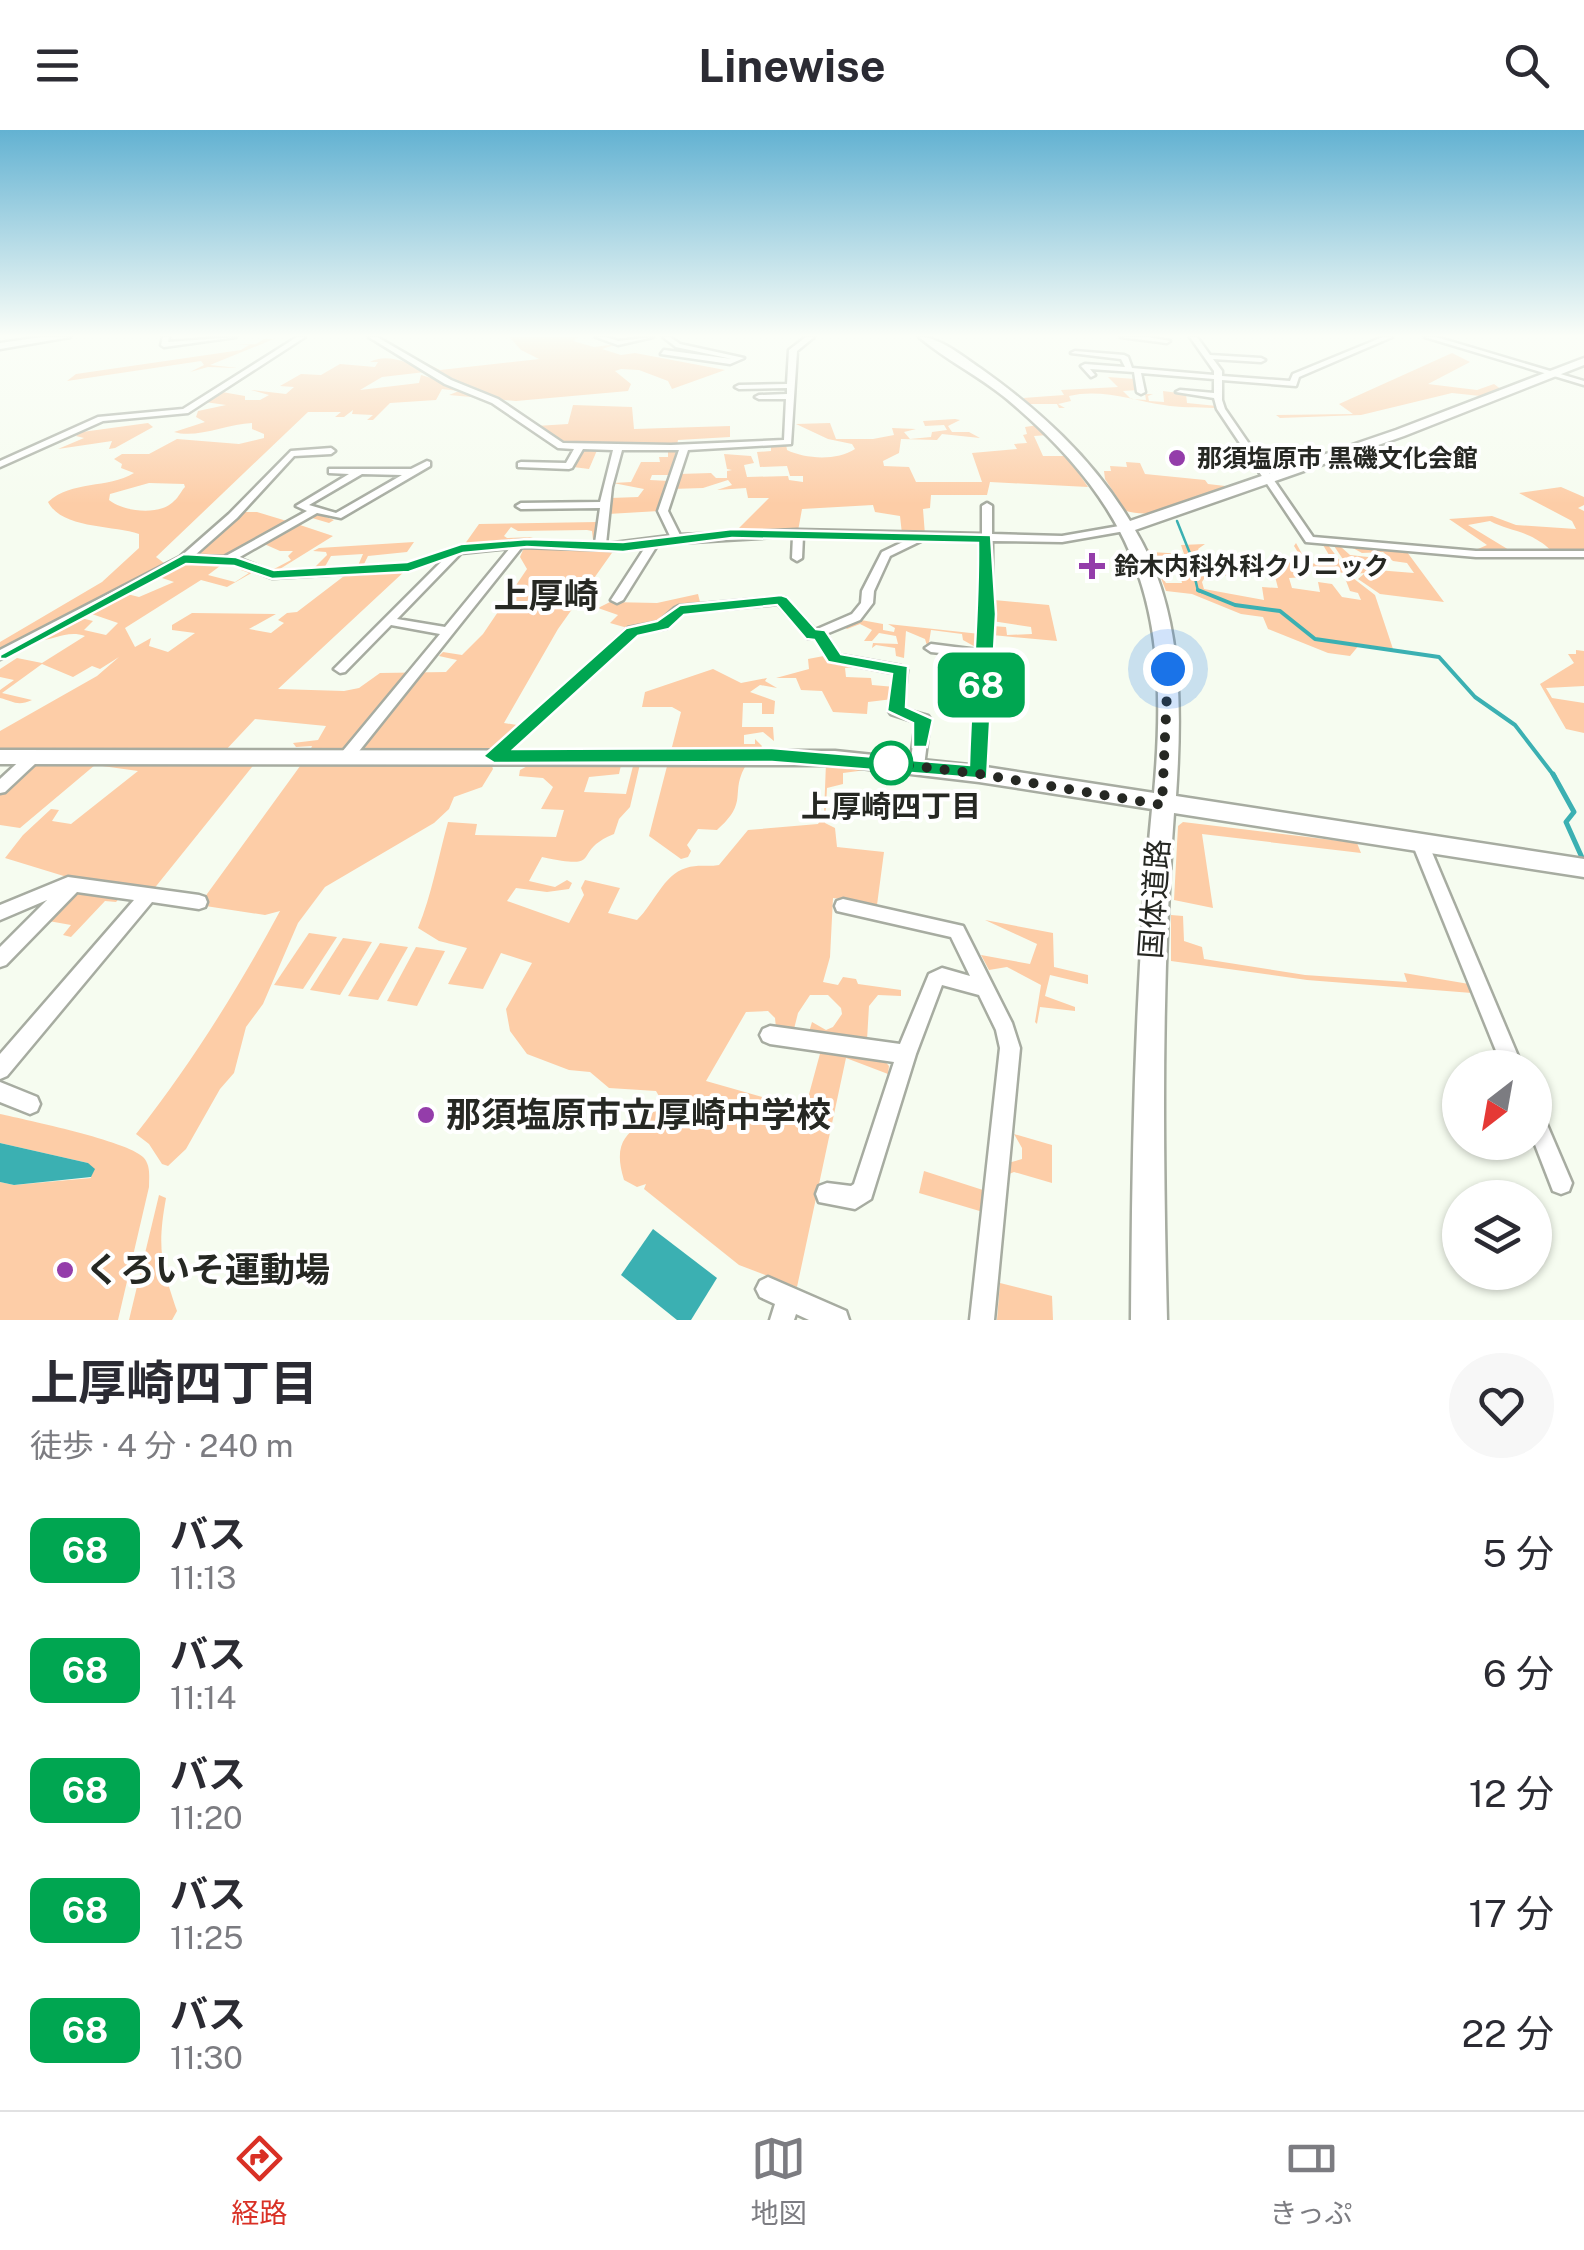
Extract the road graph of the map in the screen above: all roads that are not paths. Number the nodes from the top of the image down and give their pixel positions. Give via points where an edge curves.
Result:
1 (213, 393) edge
2 (471, 393) edge
3 (781, 393) edge
4 (791, 393) edge
5 (1007, 393) edge
6 (1185, 393) edge
7 (1218, 393) edge
8 (1504, 393) edge
9 (759, 396) dead end
10 (1218, 396) junction
11 (580, 446) junction
12 (618, 447) junction
13 (684, 448) junction
14 (331, 450) dead end
15 (0, 464) edge
16 (427, 464) dead end
17 (521, 465) dead end
18 (332, 472) dead end
19 (359, 472) junction
20 (414, 472) junction
21 (1267, 478) junction
22 (604, 505) junction
23 (522, 506) dead end
24 (987, 506) dead end
25 (314, 511) junction
26 (1125, 528) junction
27 (798, 533) junction
28 (921, 536) junction
29 (676, 538) junction
30 (986, 538) junction
31 (654, 542) junction
32 (518, 544) junction
33 (600, 546) junction
34 (461, 549) junction
35 (1584, 554) edge
36 (797, 558) dead end
37 (184, 559) junction
38 (226, 560) junction
39 (617, 600) dead end
40 (388, 621) junction
41 (446, 631) junction
42 (818, 633) junction
43 (932, 648) dead end
44 (984, 654) junction
45 (0, 655) edge
46 (340, 670) dead end
47 (347, 756) junction
48 (494, 756) junction
49 (0, 757) edge
50 (32, 758) junction
51 (917, 766) junction
52 (979, 774) junction
53 (0, 788) edge
54 (1162, 805) junction
55 (1420, 843) junction
56 (1584, 868) edge
57 (74, 884) junction
58 (149, 894) junction
59 (198, 902) dead end
60 (844, 906) dead end
61 (0, 912) edge
62 (0, 960) edge
63 (986, 989) junction
64 (770, 1035) dead end
65 (1506, 1050) edge
66 (906, 1054) junction
67 (0, 1069) edge
68 (0, 1092) edge
69 (30, 1104) dead end
70 (1552, 1160) edge
71 (1562, 1183) dead end
72 (827, 1194) dead end
73 (779, 1303) edge
74 (838, 1320) edge
75 (982, 1320) edge
76 (1149, 1320) edge

1 - 15 street via 185,410 101,418
2 - 11 street via 506,408 554,444
3 - 9 street
4 - 13 street via 788,442
5 - 26 street, 国体道路 via 1093,475
6 - 10 street
7 - 10 street
8 - 21 street
10 - 21 street
11 - 12 street
11 - 17 street via 568,466
12 - 13 street
12 - 22 street
13 - 29 street via 662,511
14 - 37 street via 291,454
16 - 20 street
18 - 19 street
19 - 20 street
19 - 25 street via 300,503
20 - 25 street via 337,516
21 - 26 street
21 - 35 street via 1318,543
22 - 23 street
22 - 33 street
24 - 30 street
25 - 38 street
26 - 30 street via 1076,538
26 - 54 street, 国体道路 via 1151,582 1165,640
27 - 28 street
27 - 29 street
27 - 36 street
28 - 30 street
28 - 42 street via 886,554 856,617
29 - 31 street
30 - 44 street
31 - 33 street
31 - 39 street
32 - 33 street
32 - 34 street
32 - 41 street
34 - 38 street via 409,567 272,575
34 - 40 street
37 - 38 street
37 - 45 street
40 - 41 street
40 - 46 street
41 - 47 street
42 - 48 street via 812,636 781,600 680,610 663,626 632,632
42 - 51 street via 835,658 902,670 896,711 923,719
43 - 44 street
44 - 52 street
47 - 48 street
47 - 50 street
48 - 51 street via 772,755
49 - 50 street
50 - 53 street
51 - 52 street
52 - 54 street
54 - 55 street
54 - 76 street, 国体道路 via 1148,1048
55 - 56 street
55 - 65 street
57 - 58 street
57 - 61 street
57 - 62 street
58 - 59 street
58 - 67 street
60 - 63 street via 957,931
63 - 66 street via 942,976 935,980
63 - 75 street via 1010,1048
64 - 66 street
66 - 72 street via 863,1192 856,1198
68 - 69 street
70 - 71 street
73 - 74 street

